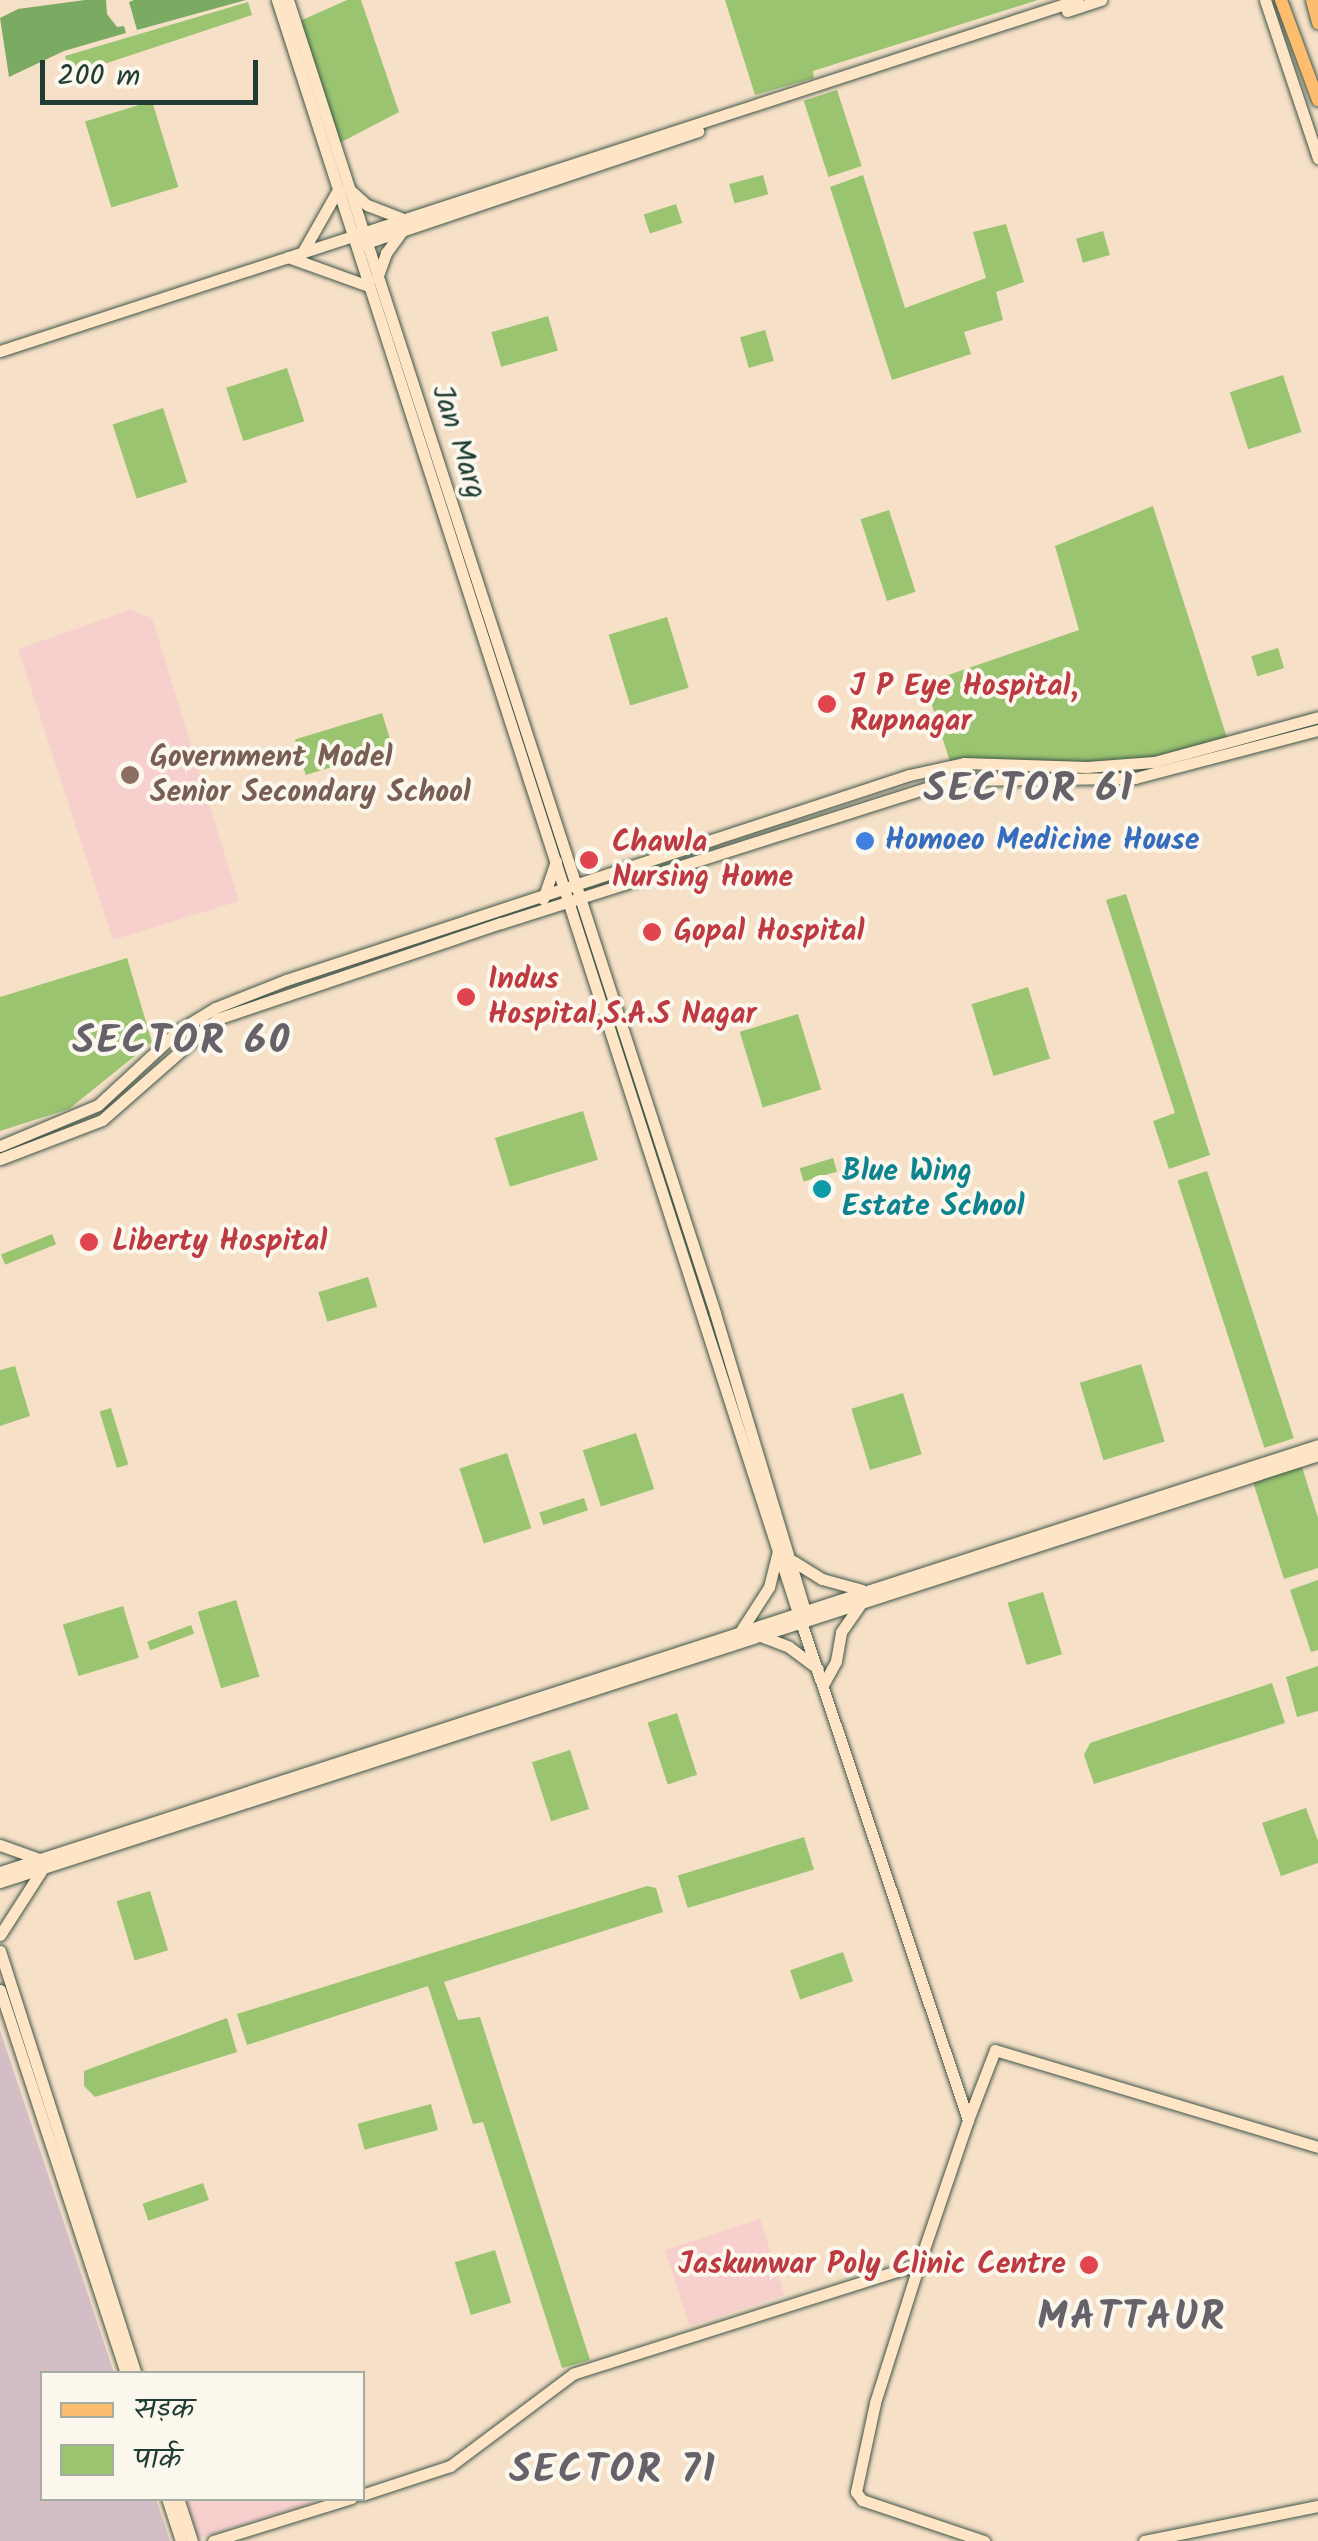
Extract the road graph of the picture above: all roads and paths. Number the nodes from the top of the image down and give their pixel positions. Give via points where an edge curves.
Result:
1 (1077, 0) edge
2 (1101, 0) edge
3 (1265, 0) edge
4 (1281, 0) edge
5 (1312, 0) edge
6 (281, 1) edge
7 (1318, 22) edge
8 (1318, 100) edge
9 (1318, 158) edge
10 (343, 189) junction
11 (404, 225) junction
12 (359, 239) junction
13 (302, 253) junction
14 (288, 258) junction
15 (372, 282) junction
16 (0, 351) edge
17 (1318, 717) edge
18 (1318, 730) edge
19 (1016, 770) junction
20 (556, 861) junction
21 (572, 896) junction
22 (542, 899) junction
23 (0, 1146) edge
24 (0, 1159) edge
25 (1318, 1445) edge
26 (1318, 1455) edge
27 (778, 1546) junction
28 (793, 1561) junction
29 (865, 1596) junction
30 (804, 1619) junction
31 (740, 1632) junction
32 (760, 1635) junction
33 (822, 1678) junction
34 (0, 1845) edge
35 (43, 1864) junction
36 (0, 1872) edge
37 (0, 1882) edge
38 (0, 1935) edge
39 (0, 1952) edge
40 (0, 1990) edge
41 (968, 2120) junction
42 (1318, 2148) edge
43 (919, 2264) junction
44 (125, 2371) edge
45 (135, 2371) edge
46 (365, 2494) edge
47 (168, 2501) edge
48 (179, 2501) edge
49 (341, 2501) edge
50 (1318, 2506) edge
51 (181, 2541) edge
52 (192, 2541) edge
53 (213, 2541) edge
54 (984, 2541) edge
55 (1144, 2541) edge

1 - 11 main road
2 - 11 main road
3 - 9 main road
4 - 8 main road
5 - 7 main road
6 - 10 main road
10 - 11 main road
10 - 12 main road
10 - 13 main road
11 - 12 main road
11 - 15 main road
12 - 13 main road
12 - 15 main road
13 - 14 main road
14 - 15 main road
14 - 16 main road
15 - 20 main road
15 - 21 main road, Jan Marg
17 - 19 main road via 1154,762
18 - 19 main road via 1135,778
19 - 21 main road via 964,763 909,775
20 - 21 main road
20 - 22 main road
21 - 22 main road
21 - 24 main road via 216,1019 102,1120
21 - 27 main road
21 - 28 main road
22 - 23 main road via 215,1008 180,1030 98,1104
25 - 29 main road
26 - 29 main road
27 - 30 main road
27 - 31 main road via 769,1587
28 - 29 main road
28 - 30 main road
29 - 30 main road
29 - 33 main road via 840,1632 836,1661
30 - 31 main road
30 - 32 main road
30 - 33 main road
31 - 35 main road
32 - 33 main road via 789,1647
32 - 35 main road
33 - 41 main road
34 - 35 main road
35 - 36 main road
35 - 37 main road
35 - 38 main road
39 - 45 main road
40 - 44 main road
41 - 42 main road via 995,2050
41 - 43 main road
43 - 46 main road via 573,2374 450,2466
43 - 54 main road via 856,2492 862,2500
47 - 51 main road
48 - 52 main road
49 - 53 main road
50 - 55 main road

